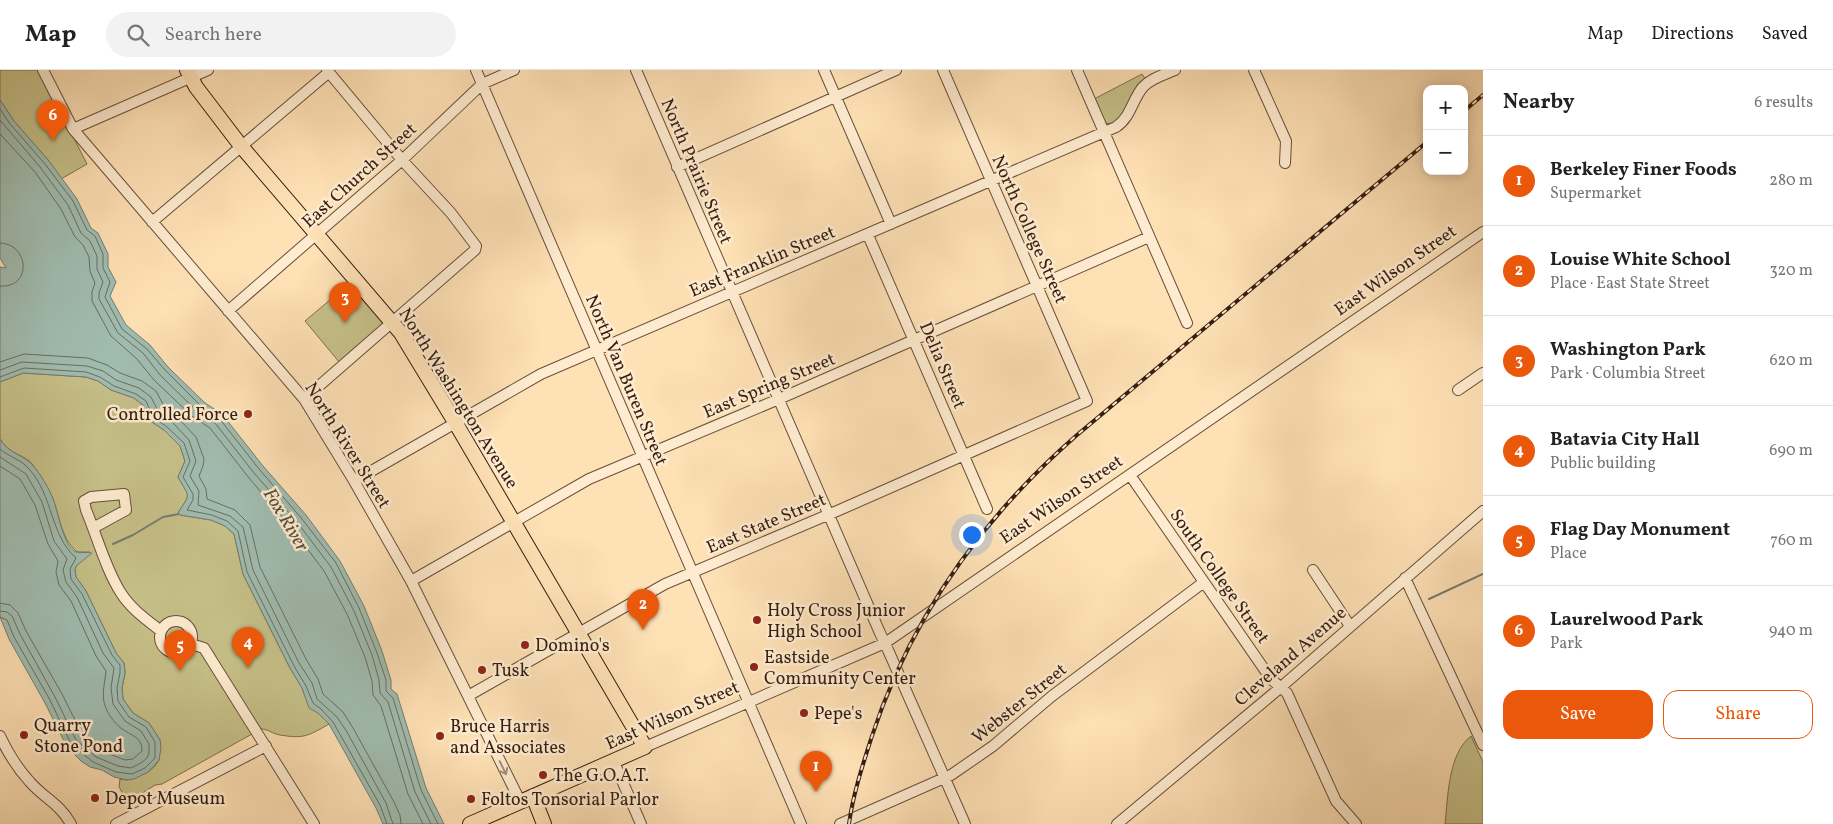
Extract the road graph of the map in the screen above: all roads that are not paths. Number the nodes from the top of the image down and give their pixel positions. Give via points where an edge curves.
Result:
1 (43, 70) edge
2 (208, 70) edge
3 (476, 70) edge
4 (514, 70) edge
5 (636, 70) edge
6 (824, 70) edge
7 (896, 70) edge
8 (943, 70) edge
9 (1078, 70) edge
10 (1175, 70) edge
11 (1254, 70) edge
12 (328, 71) edge
13 (189, 74) edge
14 (482, 84) junction
15 (836, 98) junction
16 (73, 129) junction
17 (1104, 132) junction
18 (241, 146) junction
19 (402, 160) junction
20 (1285, 163) dead end
21 (677, 167) junction
22 (991, 181) junction
23 (152, 222) junction
24 (891, 224) junction
25 (1483, 232) edge
26 (868, 234) junction
27 (317, 235) junction
28 (1150, 237) junction
29 (1037, 286) junction
30 (732, 291) junction
31 (228, 310) junction
32 (1187, 322) dead end
33 (393, 323) junction
34 (914, 340) junction
35 (596, 350) junction
36 (1483, 373) edge
37 (1458, 390) dead end
38 (778, 399) junction
39 (304, 400) junction
40 (1088, 401) joint
41 (455, 422) junction
42 (964, 456) junction
43 (643, 457) junction
44 (1130, 475) junction
45 (354, 481) junction
46 (987, 509) dead end
47 (1483, 511) edge
48 (829, 514) junction
49 (514, 522) junction
50 (93, 528) dead end
51 (1313, 570) dead end
52 (692, 572) junction
53 (1405, 578) junction
54 (411, 581) junction
55 (1204, 582) junction
56 (1350, 626) junction
57 (162, 631) junction
58 (577, 633) junction
59 (885, 642) junction
60 (191, 644) junction
61 (1280, 688) junction
62 (468, 696) junction
63 (748, 703) junction
64 (0, 736) edge
65 (1483, 745) edge
66 (266, 746) junction
67 (645, 747) junction
68 (614, 762) junction
69 (945, 778) junction
70 (533, 796) junction
71 (520, 802) junction
72 (71, 824) edge
73 (116, 824) edge
74 (314, 824) edge
75 (470, 824) edge
76 (544, 824) edge
77 (641, 824) edge
78 (801, 824) edge
79 (840, 824) edge
80 (965, 824) edge
81 (1117, 824) edge
82 (1356, 824) edge

1 - 16 street, North River Street
2 - 13 street
3 - 14 street, North Van Buren Street
4 - 14 street, East Church Street
5 - 21 street, North Prairie Street
6 - 15 street
7 - 15 street
8 - 22 street, North College Street
9 - 17 street
10 - 17 street, East Franklin Street via 1146,84 1125,120
11 - 20 street via 1286,141
12 - 18 street
12 - 19 street
13 - 16 street
13 - 18 main road, North Washington Avenue
14 - 19 street, East Church Street
14 - 35 street, North Van Buren Street
15 - 21 street
15 - 24 street
16 - 23 street, North River Street
17 - 22 street, East Franklin Street
17 - 28 street
18 - 23 street
18 - 27 main road, North Washington Avenue
19 - 27 street, East Church Street
19 - 33 street via 451,213 476,246
21 - 30 street, North Prairie Street
22 - 24 street, East Franklin Street
22 - 29 street, North College Street
23 - 31 street, North River Street
24 - 26 street, East Franklin Street
25 - 44 street, East Wilson Street
26 - 30 street, East Franklin Street
26 - 34 street, Delia Street
27 - 31 street, East Church Street
27 - 33 main road, North Washington Avenue
28 - 29 street, East Spring Street
28 - 32 street
29 - 34 street, East Spring Street
29 - 40 street, North College Street
30 - 35 street, East Franklin Street
30 - 38 street, North Prairie Street
31 - 39 street, North River Street
33 - 39 street
33 - 41 main road, North Washington Avenue
34 - 38 street, East Spring Street
34 - 42 street, Delia Street
35 - 41 street, East Franklin Street via 541,374
35 - 43 street, North Van Buren Street
36 - 37 street
38 - 43 street, East Spring Street
38 - 48 street, North Prairie Street
39 - 45 street, North River Street
40 - 42 street, East State Street
41 - 45 street, East Franklin Street
41 - 49 main road, North Washington Avenue
42 - 46 street, Delia Street
42 - 48 street, East State Street
43 - 49 street, East Spring Street via 588,479
43 - 52 street, North Van Buren Street
44 - 55 street, South College Street
44 - 59 street, East Wilson Street
45 - 54 street, North River Street
47 - 53 street, Cleveland Avenue
48 - 52 street, East State Street
48 - 59 street, North Prairie Street
49 - 54 street, East Spring Street
49 - 58 main road, North Washington Avenue
50 - 57 street via 111,576 122,594
51 - 56 street
52 - 58 street, East State Street via 638,597
52 - 63 street, North Van Buren Street
53 - 56 street, Cleveland Avenue
53 - 65 street
54 - 62 street, North River Street
55 - 61 street, South College Street via 1271,680
55 - 69 street, Webster Street via 1052,696 993,746
56 - 61 street, Cleveland Avenue
57 - 60 street via 172,622 181,622 192,633
57 - 60 street via 161,644 168,652 179,653
58 - 62 street, East State Street
58 - 67 main road, North Washington Avenue
59 - 63 street, East Wilson Street
59 - 69 street, North Prairie Street
60 - 66 street via 204,648
61 - 81 street, Cleveland Avenue
61 - 82 street, South College Street via 1287,693 1336,801
62 -> 71 street, North River Street
63 - 67 street, East Wilson Street
63 - 78 street, North Van Buren Street
64 - 72 street via 26,777 65,813
66 - 73 street
66 - 74 street
67 - 68 main road, East Wilson Street
68 - 70 main road, East Wilson Street
68 - 77 street
69 - 79 street, Webster Street
69 - 80 street, North Prairie Street
70 - 71 main road, East Wilson Street
70 - 76 main road
71 - 75 main road, East Wilson Street

